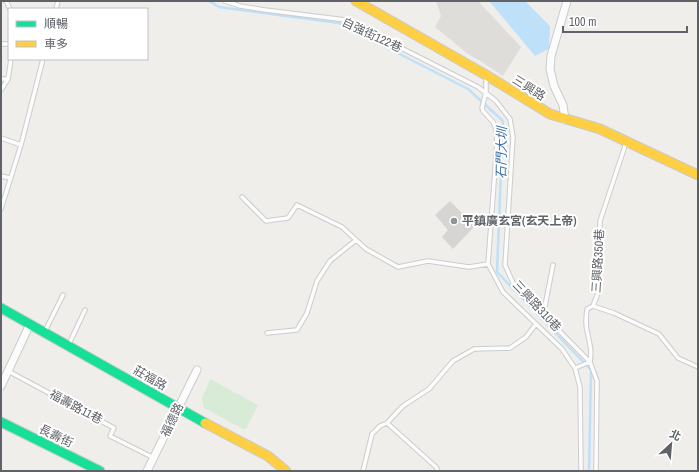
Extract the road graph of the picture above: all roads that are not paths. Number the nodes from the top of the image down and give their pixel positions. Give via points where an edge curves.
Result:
1 (225, 1) edge
2 (356, 1) edge
3 (567, 1) edge
4 (11, 60) edge
5 (44, 60) edge
6 (486, 75) junction
7 (1, 79) edge
8 (8, 79) junction
9 (1, 90) edge
10 (486, 93) junction
11 (565, 120) junction
12 (1, 138) edge
13 (626, 142) junction
14 (21, 146) junction
15 (698, 175) edge
16 (1, 176) edge
17 (10, 178) junction
18 (242, 197) dead end
19 (1, 209) edge
20 (356, 240) junction
21 (488, 264) junction
22 (553, 265) dead end
23 (63, 295) dead end
24 (593, 306) junction
25 (1, 308) edge
26 (85, 310) dead end
27 (540, 310) junction
28 (30, 324) junction
29 (536, 324) junction
30 (45, 332) junction
31 (267, 333) dead end
32 (68, 345) junction
33 (589, 362) junction
34 (698, 367) edge
35 (576, 368) junction
36 (197, 370) dead end
37 (8, 371) junction
38 (1, 386) edge
39 (178, 408) junction
40 (1, 422) edge
41 (387, 423) junction
42 (154, 458) junction
43 (100, 471) edge
44 (148, 471) edge
45 (286, 471) edge
46 (363, 471) edge
47 (438, 471) edge
48 (581, 471) edge
49 (596, 471) edge

1 - 10 lane, 自強街122巷 via 240,6 346,20
2 - 6 street, 三興路
3 - 11 street via 551,56 550,69 554,86 563,105
4 - 8 lane
5 - 14 lane
6 - 10 lane
6 - 11 street, 三興路 via 539,108
7 - 8 lane
8 - 9 lane
10 - 21 lane via 483,112 493,122 497,142
10 - 27 lane, 三興路310巷 via 510,119 513,137 505,265 514,285
11 - 13 street, 三興路 via 600,129
12 - 14 lane
13 - 15 street, 三興路
13 - 24 lane, 三興路350巷 via 600,221 598,293
14 - 17 lane
16 - 17 lane
17 - 19 lane
18 - 20 lane via 266,221 288,218 297,205 342,227
20 - 21 lane via 366,249 398,267 428,261 470,267
20 - 31 lane via 325,268 317,281 307,314 298,330
21 - 29 lane, 三興路310巷 via 503,292
22 - 27 lane via 545,306
23 - 30 lane
24 - 33 lane, 三興路350巷 via 587,309 586,320 592,350
24 - 34 lane via 658,334 678,358
25 - 28 street, 莊福路
26 - 32 lane
27 - 33 lane, 三興路310巷
28 - 30 street, 莊福路
28 - 37 street
29 - 35 lane, 三興路310巷 via 562,349
29 - 41 lane via 526,337 510,348 474,349 453,361 429,389 403,406
30 - 32 street, 莊福路
32 - 39 street, 莊福路
33 - 35 lane
33 - 49 lane, 三興路310巷 via 597,381
35 - 48 lane, 三興路310巷 via 580,387
36 - 39 street, 福德路
37 - 38 street
37 - 42 lane, 福壽路11巷 via 114,428 110,436
39 - 42 street, 福德路
39 - 45 street, 莊福路 via 268,456
40 - 43 street, 長壽街
41 - 46 lane via 372,434
41 - 47 lane
42 - 44 street, 福德路

